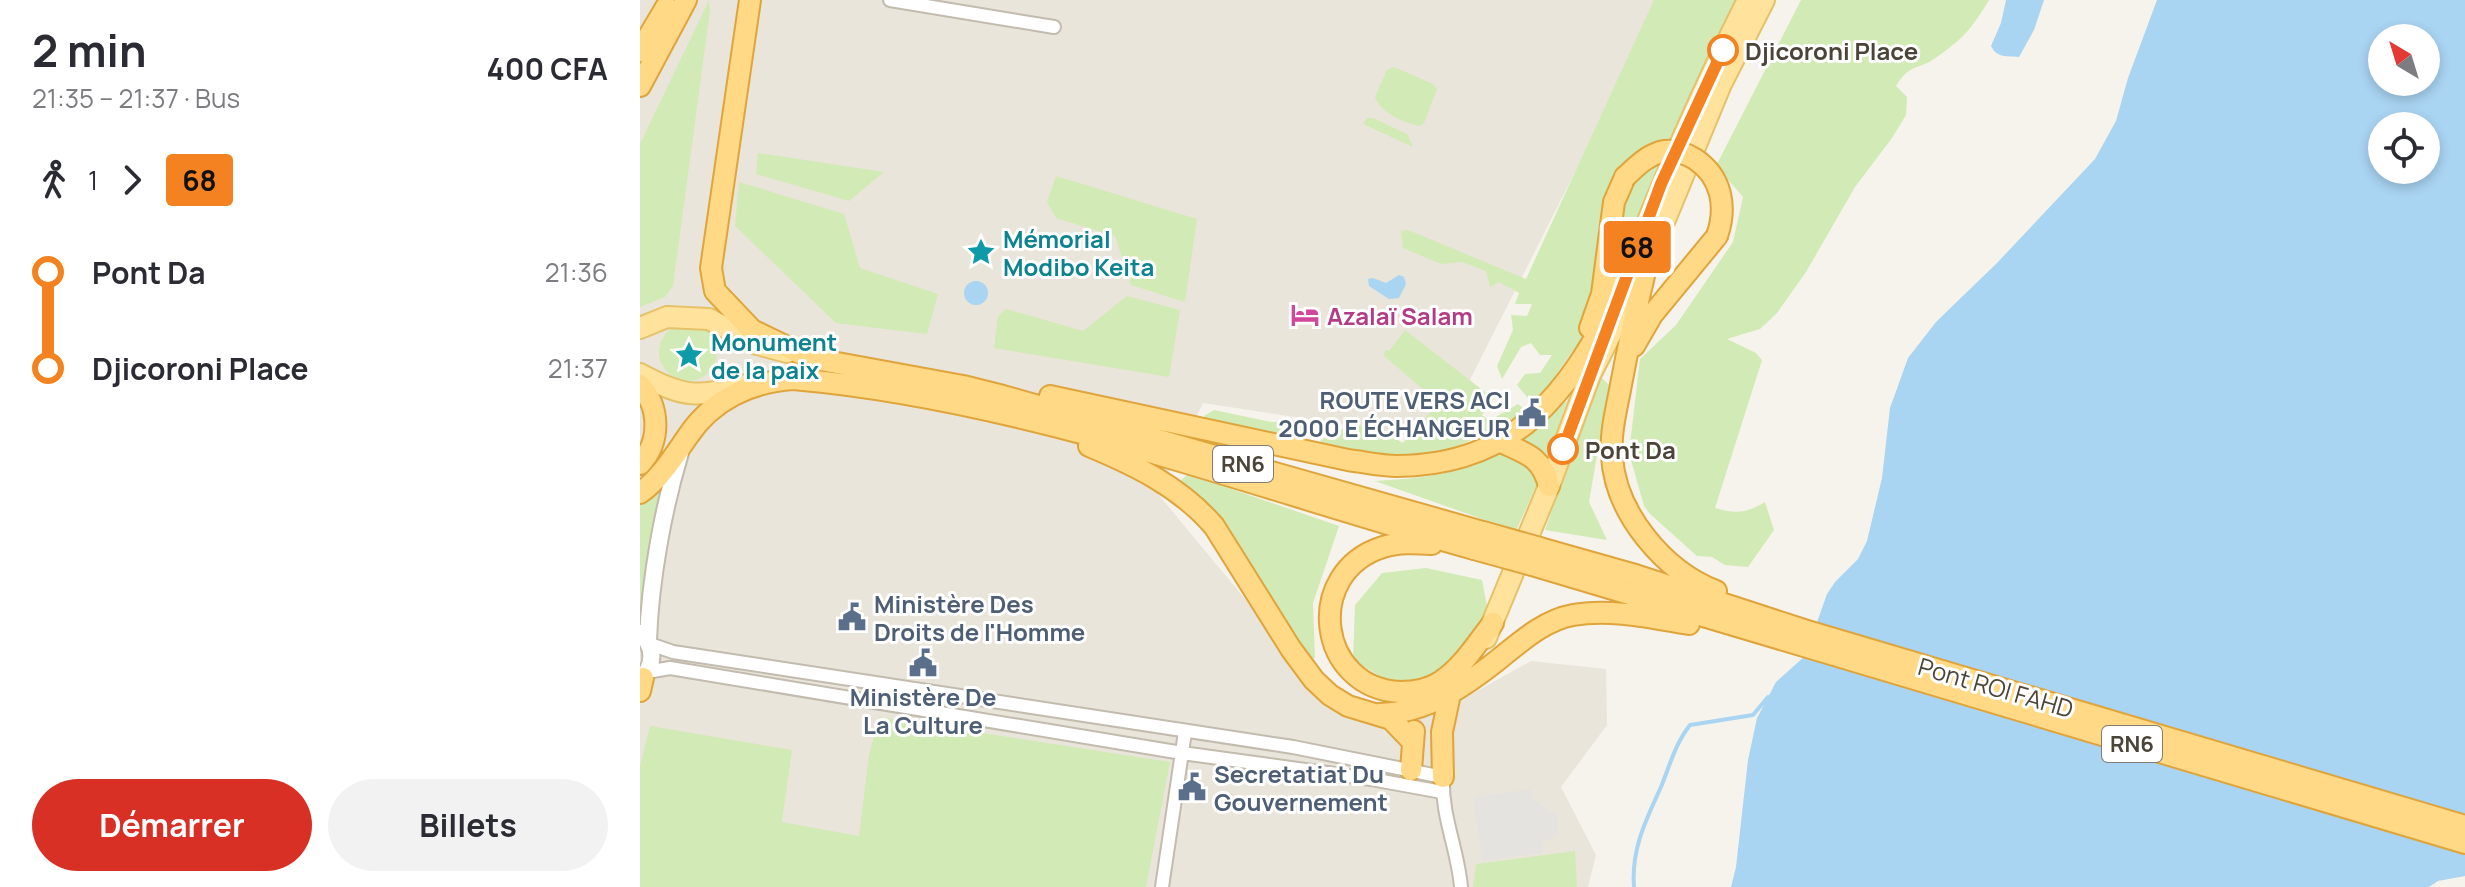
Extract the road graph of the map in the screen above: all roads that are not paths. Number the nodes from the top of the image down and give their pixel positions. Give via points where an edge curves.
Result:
1 (686, 0) edge
2 (750, 0) edge
3 (890, 0) edge
4 (1748, 0) edge
5 (1764, 0) edge
6 (667, 5) edge
7 (1054, 27) dead end
8 (640, 35) edge
9 (640, 51) edge
10 (640, 86) edge
11 (1647, 263) junction
12 (1617, 298) junction
13 (640, 328) edge
14 (1600, 353) junction
15 (810, 358) junction
16 (1625, 364) junction
17 (640, 374) edge
18 (769, 380) junction
19 (640, 385) edge
20 (1003, 396) junction
21 (1018, 419) junction
22 (687, 438) junction
23 (1501, 442) junction
24 (1426, 463) junction
25 (640, 464) edge
26 (1549, 486) junction
27 (640, 493) edge
28 (1476, 543) junction
29 (1493, 623) junction
30 (1777, 630) junction
31 (1802, 638) junction
32 (646, 639) edge
33 (643, 680) edge
34 (1450, 694) junction
35 (1421, 708) junction
36 (1379, 714) junction
37 (1185, 732) junction
38 (1412, 741) junction
39 (1182, 753) junction
40 (1410, 778) junction
41 (1442, 784) junction
42 (2465, 826) edge
43 (2465, 843) edge
44 (1162, 887) edge
45 (1461, 887) edge

1 - 10 highway
2 - 15 highway via 711,268 715,291 752,330
3 - 7 street
4 - 12 main road via 1661,184
5 - 11 main road via 1721,84
6 - 8 highway
6 - 9 highway
11 - 14 main road
11 - 16 highway
12 - 14 main road
12 - 23 highway via 1565,386
13 - 15 main road via 667,317 709,319 757,344
14 - 26 main road
15 - 20 highway, RN6
16 - 24 highway, bridge via 1652,315 1717,236 1722,221 1716,181 1685,153 1663,151 1642,160 1625,177 1614,202 1594,322 1543,399 1511,427
16 - 30 highway via 1612,458 1627,509 1644,537 1685,574
17 - 18 main road via 684,393 703,395
18 - 21 highway, RN6 via 829,382
18 - 22 highway via 716,406
19 - 25 highway via 653,405 656,423
20 - 24 highway via 1029,392 1348,460 1396,466
20 - 28 highway, RN6
21 - 28 highway, RN6
21 - 36 highway via 1153,475 1183,494 1214,526 1314,680 1348,706
22 - 27 highway
22 - 32 street via 670,486
23 - 24 highway
23 - 26 highway via 1539,463
26 - 29 main road
28 - 29 highway via 1410,543 1362,557 1334,592 1328,613 1330,637 1364,682 1386,691 1413,692 1438,684 1456,670
28 - 30 highway, RN6, bridge
29 - 34 main road
30 - 31 highway, RN6
30 - 34 highway via 1606,613 1574,615 1529,635
31 - 42 highway, Pont ROI FAHD / RN6
31 - 43 highway, RN6
32 - 33 street via 652,658
32 - 37 street via 673,652
33 - 39 street via 670,668
34 - 35 highway
34 - 41 highway via 1442,732
35 - 36 highway
35 - 38 highway
36 - 38 highway
37 - 39 street
37 - 40 street via 1293,747
38 - 40 highway
39 - 40 street
39 - 44 street
40 - 41 street
41 - 45 street

